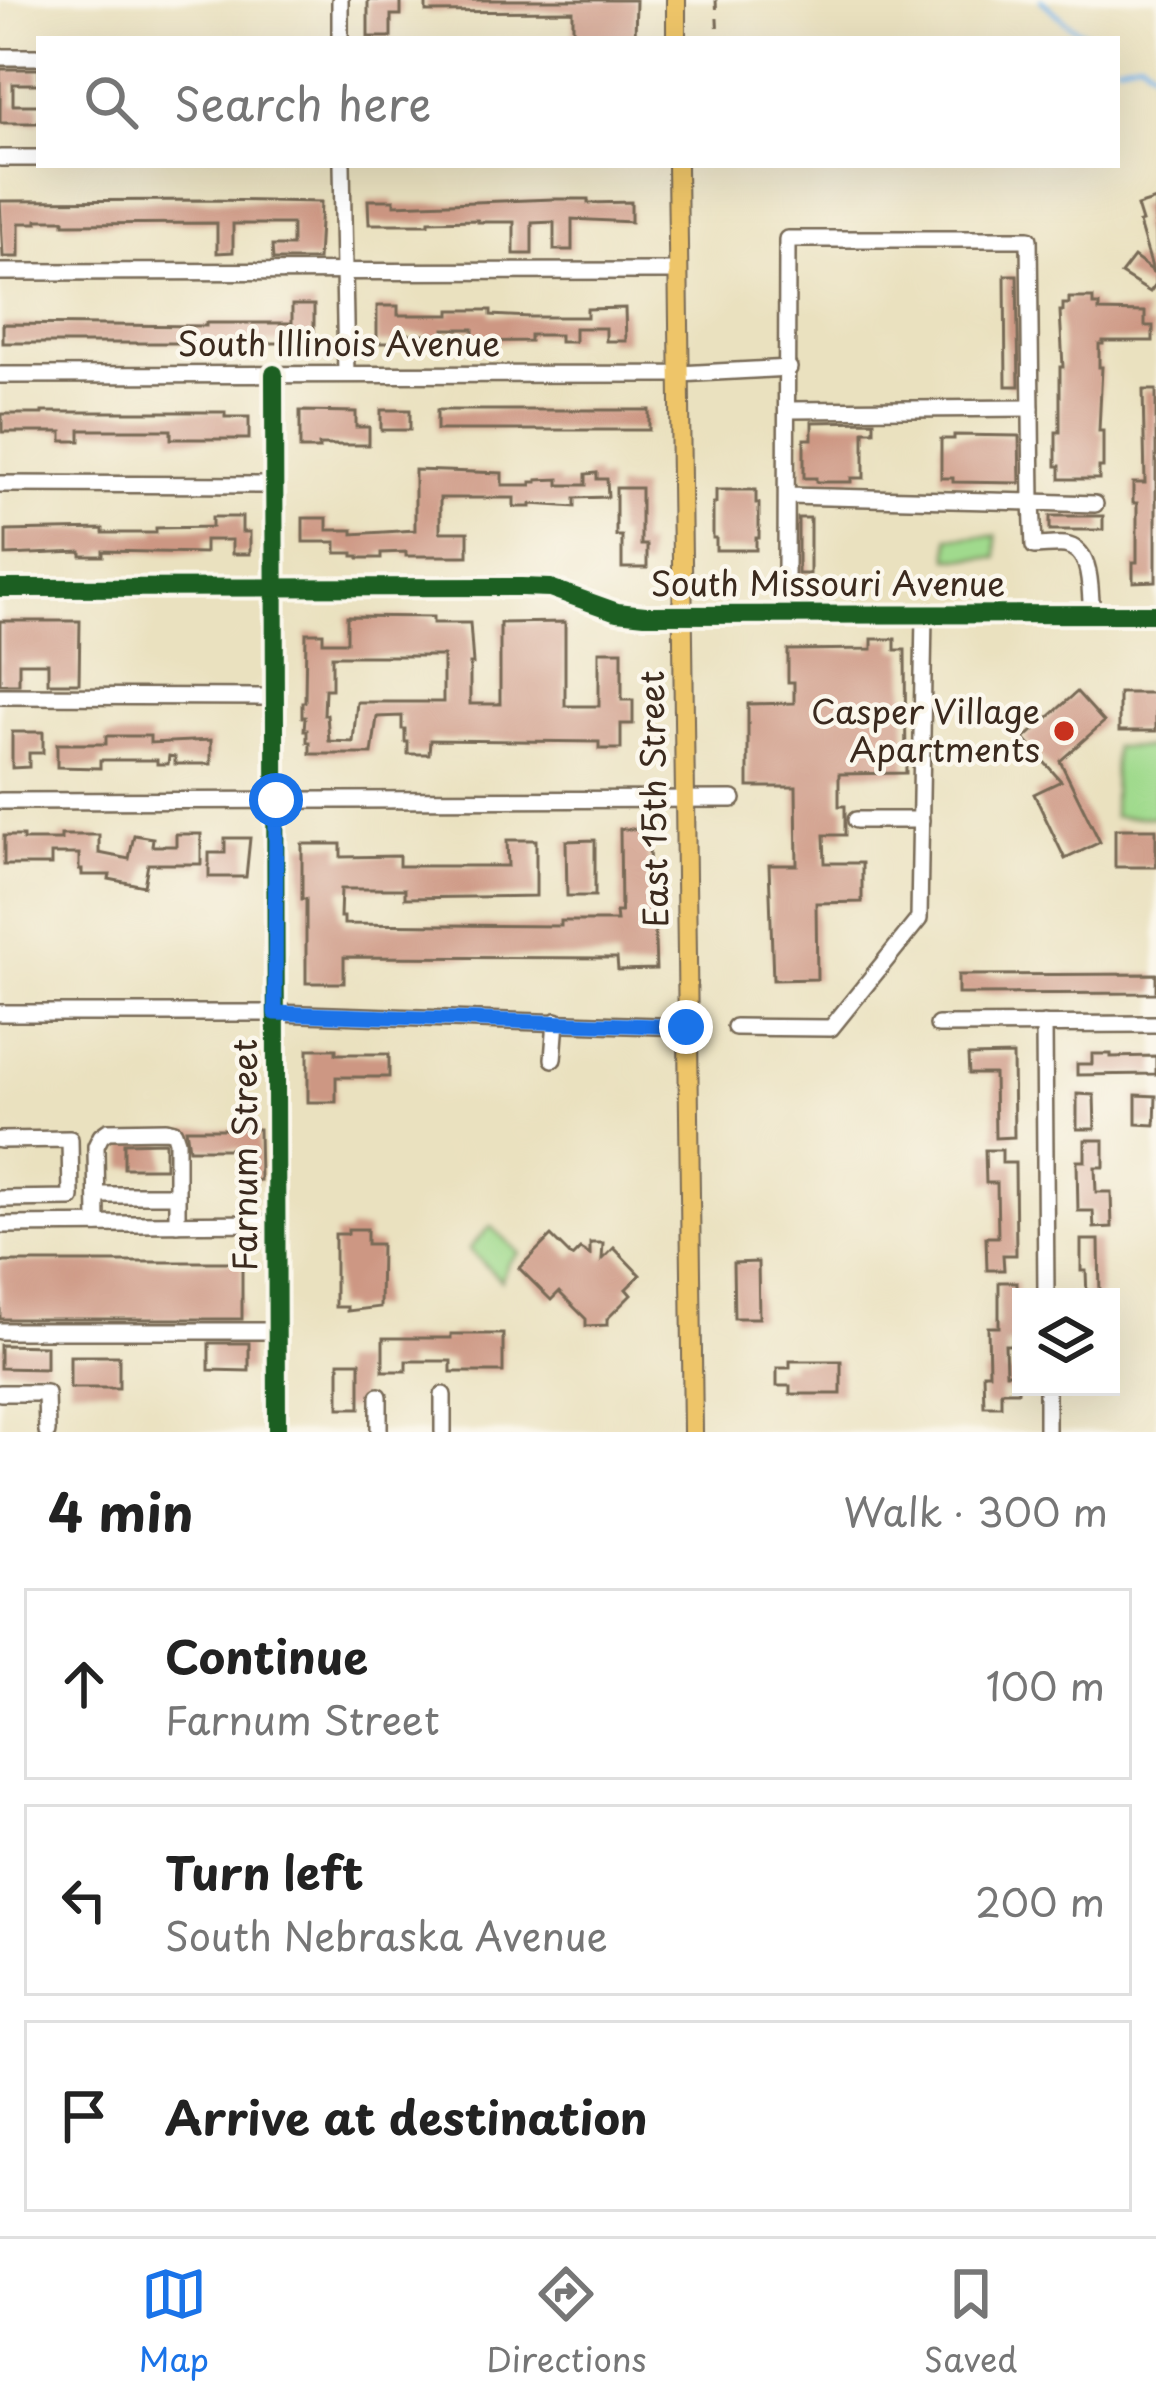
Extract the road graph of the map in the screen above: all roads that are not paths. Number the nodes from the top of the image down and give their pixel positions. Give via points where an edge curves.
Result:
1 (340, 0) edge
2 (676, 0) edge
3 (340, 36) edge
4 (676, 36) edge
5 (0, 57) edge
6 (36, 57) edge
7 (0, 158) edge
8 (36, 158) edge
9 (342, 168) edge
10 (677, 168) edge
11 (677, 271) junction
12 (0, 272) edge
13 (345, 272) junction
14 (789, 368) junction
15 (274, 374) junction
16 (346, 374) junction
17 (679, 374) junction
18 (0, 375) edge
19 (1031, 408) junction
20 (789, 410) junction
21 (0, 484) edge
22 (274, 485) junction
23 (788, 496) junction
24 (1032, 502) junction
25 (1095, 504) dead end
26 (786, 578) dead end
27 (0, 588) edge
28 (274, 588) junction
29 (682, 614) junction
30 (924, 614) junction
31 (1092, 614) junction
32 (1156, 614) edge
33 (0, 696) edge
34 (275, 697) junction
35 (684, 798) junction
36 (733, 799) dead end
37 (276, 800) junction
38 (0, 801) edge
39 (856, 820) dead end
40 (921, 820) junction
41 (0, 1013) edge
42 (275, 1013) junction
43 (556, 1021) junction
44 (1044, 1024) junction
45 (1156, 1024) edge
46 (938, 1025) dead end
47 (686, 1027) junction
48 (735, 1027) dead end
49 (553, 1059) dead end
50 (0, 1140) edge
51 (97, 1196) junction
52 (177, 1196) junction
53 (0, 1199) edge
54 (276, 1223) junction
55 (97, 1224) junction
56 (177, 1224) junction
57 (0, 1225) edge
58 (1046, 1288) edge
59 (275, 1330) junction
60 (0, 1331) edge
61 (0, 1394) edge
62 (443, 1395) dead end
63 (379, 1396) dead end
64 (1047, 1396) edge
65 (47, 1432) edge
66 (278, 1432) edge
67 (379, 1432) edge
68 (443, 1432) edge
69 (693, 1432) edge
70 (1047, 1432) edge

1 - 3 street
2 - 4 main road
5 - 6 street
7 - 8 street
9 - 13 street
10 - 11 main road, East 15th Street
11 - 13 street
11 - 17 main road, East 15th Street
12 - 13 street
13 - 16 street
14 - 17 street, South Illinois Avenue
14 - 19 street via 787,239 1029,239
14 - 20 street
15 - 16 street, South Illinois Avenue
15 - 18 street, South Illinois Avenue
15 - 22 street, Farnum Street
16 - 17 street, South Illinois Avenue
17 - 29 main road, East 15th Street
19 - 20 street
19 - 24 street
20 - 23 street
21 - 22 street
22 - 28 street, Farnum Street
23 - 24 street
23 - 26 street
24 - 25 street
24 - 31 street via 1034,547 1068,545 1082,554
27 - 28 street, South Missouri Avenue
28 - 29 street, South Missouri Avenue via 550,588 616,612
28 - 34 street, Farnum Street
29 - 30 street, South Missouri Avenue
29 - 35 main road, East 15th Street
30 - 31 street, South Missouri Avenue
30 - 40 street
31 - 32 street, South Missouri Avenue
33 - 34 street
34 - 37 street, Farnum Street
35 - 36 street
35 - 37 street
35 - 47 main road, East 15th Street
37 - 38 street
37 - 42 street, Farnum Street
39 - 40 street
40 - 48 street via 919,919 831,1028
41 - 42 street
42 - 43 street
42 - 54 street, Farnum Street
43 - 47 street
43 - 49 street
44 - 45 street
44 - 46 street
44 - 58 street
47 - 69 main road, East 15th Street
50 - 53 street via 70,1139 71,1198
51 - 52 street
51 - 52 street via 101,1136 166,1130 177,1141
51 - 55 street
52 - 56 street
54 - 56 street
54 - 59 street, Farnum Street
55 - 56 street
55 - 57 street
59 - 60 street
59 - 66 street, Farnum Street
61 - 65 street via 46,1393
62 - 68 street
63 - 67 street
64 - 70 street

